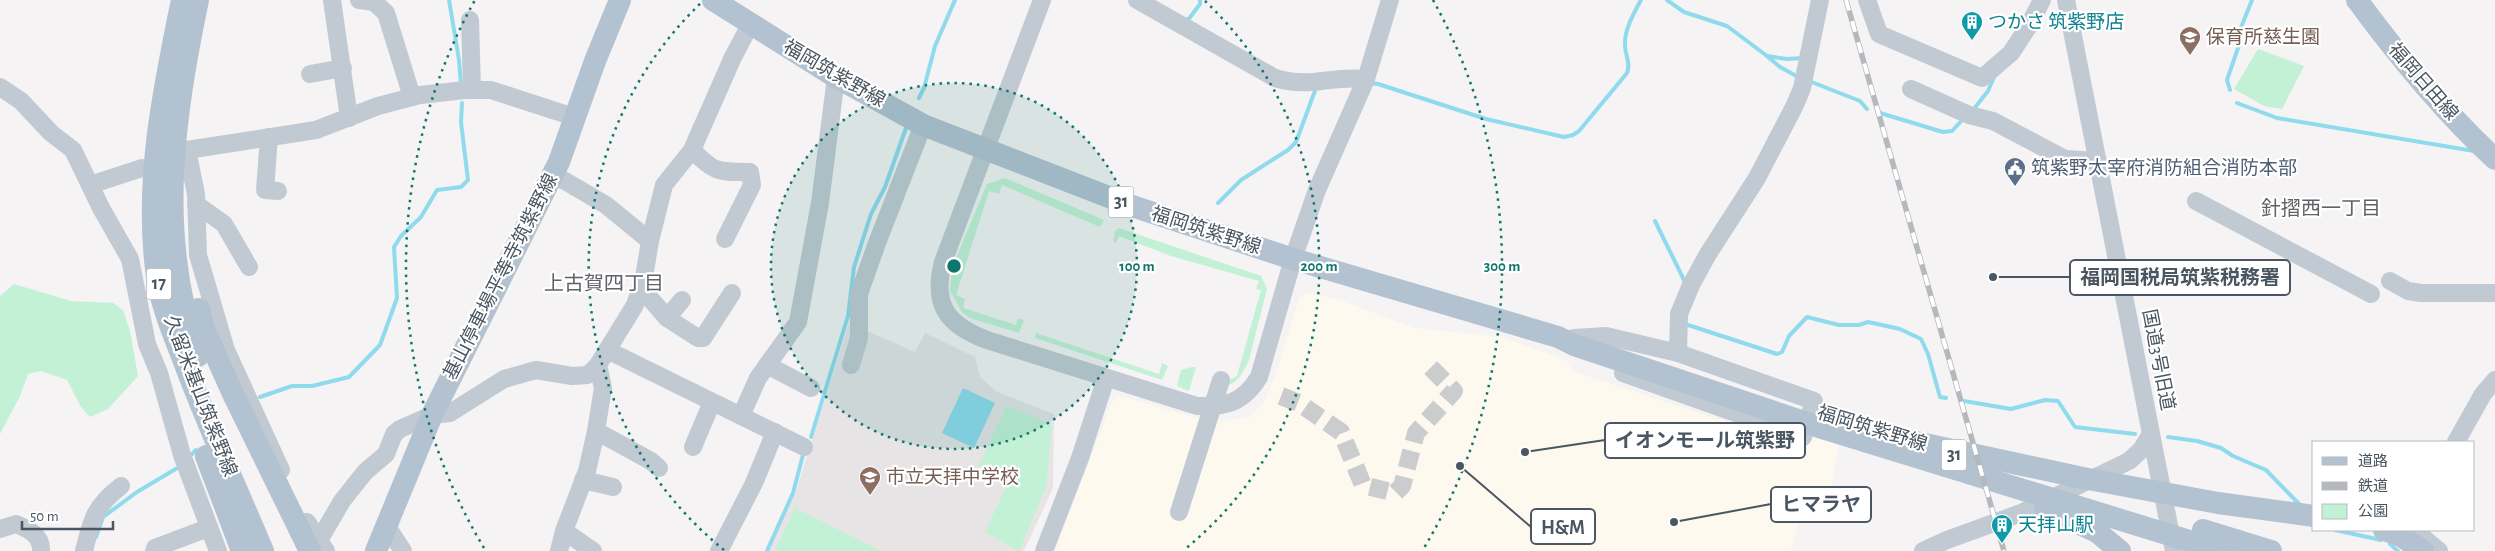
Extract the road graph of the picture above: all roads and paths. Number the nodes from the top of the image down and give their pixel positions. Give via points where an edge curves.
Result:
1 (182, 0) edge
2 (198, 0) edge
3 (332, 0) edge
4 (359, 0) edge
5 (620, 0) edge
6 (713, 0) edge
7 (1042, 0) edge
8 (1138, 0) edge
9 (1390, 0) edge
10 (1820, 0) edge
11 (1867, 0) edge
12 (2042, 0) edge
13 (2066, 0) edge
14 (2358, 0) edge
15 (470, 20) dead end
16 (750, 25) junction
17 (343, 68) junction
18 (310, 74) dead end
19 (836, 77) junction
20 (1366, 79) junction
21 (0, 87) edge
22 (1911, 89) dead end
23 (472, 90) junction
24 (412, 97) junction
25 (574, 117) junction
26 (349, 118) junction
27 (923, 125) junction
28 (270, 137) junction
29 (692, 150) junction
30 (987, 150) junction
31 (2495, 159) edge
32 (2098, 161) junction
33 (142, 168) dead end
34 (553, 174) junction
35 (90, 185) junction
36 (278, 191) dead end
37 (171, 194) junction
38 (2196, 200) dead end
39 (196, 204) junction
40 (725, 240) dead end
41 (650, 241) junction
42 (1293, 259) junction
43 (249, 267) dead end
44 (157, 279) junction
45 (2390, 281) dead end
46 (641, 288) junction
47 (732, 293) dead end
48 (2495, 293) edge
49 (2371, 294) dead end
50 (682, 300) dead end
51 (667, 318) junction
52 (1569, 340) junction
53 (607, 350) junction
54 (1678, 353) junction
55 (1637, 361) junction
56 (598, 365) junction
57 (767, 365) junction
58 (851, 365) dead end
59 (1106, 378) junction
60 (1220, 380) dead end
61 (2495, 380) edge
62 (811, 388) dead end
63 (712, 402) junction
64 (432, 415) junction
65 (741, 416) junction
66 (596, 431) junction
67 (775, 432) junction
68 (2151, 434) junction
69 (2457, 441) edge
70 (1911, 442) junction
71 (804, 447) dead end
72 (693, 448) dead end
73 (659, 468) dead end
74 (1958, 470) junction
75 (583, 480) junction
76 (121, 486) dead end
77 (2161, 486) junction
78 (613, 488) dead end
79 (2312, 508) edge
80 (1179, 512) dead end
81 (2312, 516) edge
82 (386, 525) junction
83 (208, 528) junction
84 (0, 529) edge
85 (564, 531) junction
86 (2387, 531) edge
87 (2417, 542) edge
88 (318, 548) edge
89 (1928, 550) edge
90 (42, 551) edge
91 (84, 551) edge
92 (154, 551) edge
93 (218, 551) edge
94 (242, 551) edge
95 (263, 551) edge
96 (280, 551) edge
97 (376, 551) edge
98 (403, 551) edge
99 (559, 551) edge
100 (593, 551) edge
101 (718, 551) edge
102 (1044, 551) edge
103 (2120, 551) edge
104 (2174, 551) edge
105 (2222, 551) edge
106 (2271, 551) edge
107 (2439, 551) edge

1 - 44 main road, 久留米基山筑紫野線 / 17 via 153,168 152,221
2 - 37 main road, 久留米基山筑紫野線 / 17 via 177,114
3 - 17 street
4 - 24 street via 374,2 386,13
5 - 25 main road, 基山停車場平等寺筑紫野線
6 - 16 main road, 福岡筑紫野線 / 31
7 - 30 street
8 - 20 street via 1275,78 1313,84 1336,78
9 - 20 street
10 - 54 street via 1809,58 1795,105 1757,178 1692,285 1679,314
11 - 12 street via 1878,34 1982,78 2011,53
13 - 32 street, 国道3号旧道
14 - 31 main road, 福岡日田線 via 2392,48 2453,118
15 - 23 street
16 - 19 main road, 福岡筑紫野線 / 31
16 - 29 street
17 - 18 street
17 - 26 street
19 - 27 main road, 福岡筑紫野線 / 31
19 - 57 street via 820,203 798,322
20 - 42 street via 1317,190
21 - 35 street via 21,101 73,150
22 - 32 street via 1969,115 1993,121 2065,159
23 - 24 street
23 - 25 street via 491,90 516,96
24 - 26 street
25 - 34 main road, 基山停車場平等寺筑紫野線
26 - 28 street via 316,130
27 - 30 main road, 福岡筑紫野線 / 31
27 - 58 street via 859,294 858,338
28 - 36 street via 265,190
28 - 39 street via 187,150
29 - 40 street via 711,168 723,172 750,172 752,186
29 - 41 street via 664,185
30 - 42 main road, 福岡筑紫野線 / 31 via 1132,206
30 - 59 street via 939,280 939,295 946,314 968,333
32 - 68 street, 国道3号旧道
33 - 35 street
34 - 41 street via 606,204
34 - 64 main road, 基山停車場平等寺筑紫野線
35 - 83 street via 130,259 147,344
37 - 88 main road via 204,329 234,396
37 - 96 main road, 久留米基山筑紫野線 / 17 via 176,271 189,331 231,445
38 - 49 street
39 - 43 street via 224,224
39 - 88 street via 198,256 226,350
41 - 46 street
42 - 52 main road, 福岡筑紫野線 / 31
42 - 59 street via 1258,377 1251,390 1237,401 1218,407 1197,406
44 - 94 main road via 157,314
44 - 95 main road, 久留米基山筑紫野線 / 17 via 199,402
45 - 48 street via 2408,291 2420,293
46 - 51 street
46 - 53 street via 635,305
47 - 51 street via 703,338
50 - 51 street
52 - 54 street via 1606,336
52 - 54 street via 1592,362 1803,437 1814,401
52 - 55 main road, 福岡筑紫野線 / 31
53 - 56 street
53 - 63 street
55 - 70 main road, 福岡筑紫野線 / 31
55 - 74 main road, 福岡筑紫野線 / 31 via 1822,428
56 - 64 street via 588,375 572,376 536,370 504,379 450,413
56 - 66 street via 603,388
57 - 62 street
57 - 65 street
59 - 102 street via 1080,458
60 - 80 street
61 - 69 street via 2483,394
63 - 65 street
63 - 72 street
64 - 82 main road, 基山停車場平等寺筑紫野線
64 - 88 street via 394,434 386,454 365,472 342,501
65 - 67 street
66 - 73 street
66 - 75 street
67 - 71 street
67 - 101 street via 754,483
68 - 77 street, 国道3号旧道
68 - 89 street via 2129,461 2021,513
70 - 81 main road via 2102,482
70 - 106 main road, 福岡筑紫野線 / 31
74 - 103 main road via 2082,524
74 - 105 main road, 福岡筑紫野線 / 31
75 - 78 street
75 - 85 street
76 - 91 street via 103,500 92,517
77 - 79 street
77 - 104 street, 国道3号旧道
82 - 97 main road, 基山停車場平等寺筑紫野線
82 - 98 street
83 - 92 street
83 - 93 street
84 - 90 street via 16,524 32,531 42,544
85 - 99 street
85 - 100 street
86 - 87 main road
87 - 107 street

